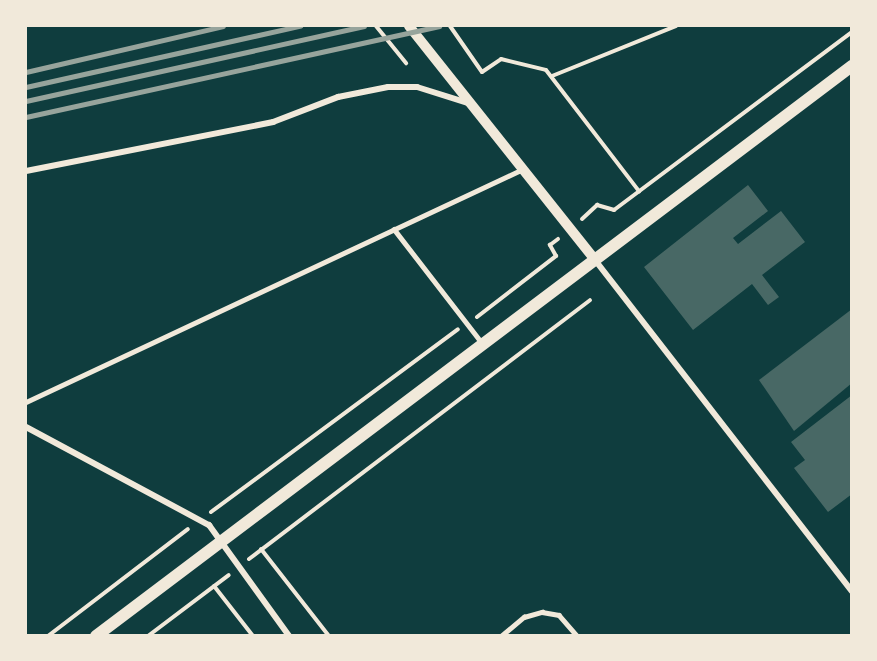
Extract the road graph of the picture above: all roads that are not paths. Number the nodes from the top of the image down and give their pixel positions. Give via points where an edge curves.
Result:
1 (409, 26) edge
2 (852, 66) edge
3 (474, 105) junction
4 (524, 170) junction
5 (26, 171) edge
6 (394, 229) junction
7 (595, 260) junction
8 (483, 345) junction
9 (26, 402) edge
10 (26, 427) edge
11 (219, 545) junction
12 (852, 591) edge
13 (96, 636) edge
14 (289, 636) edge
15 (501, 636) edge
16 (577, 636) edge

1 - 3 street
2 - 7 main road
3 - 4 street
3 - 5 street via 399,86 338,97 273,122
4 - 6 lane
4 - 7 street
6 - 8 lane
6 - 9 lane
7 - 8 main road
7 - 12 street
8 - 11 main road
10 - 11 street via 209,525
11 - 13 main road
11 - 14 street
15 - 16 lane via 542,612 559,615

